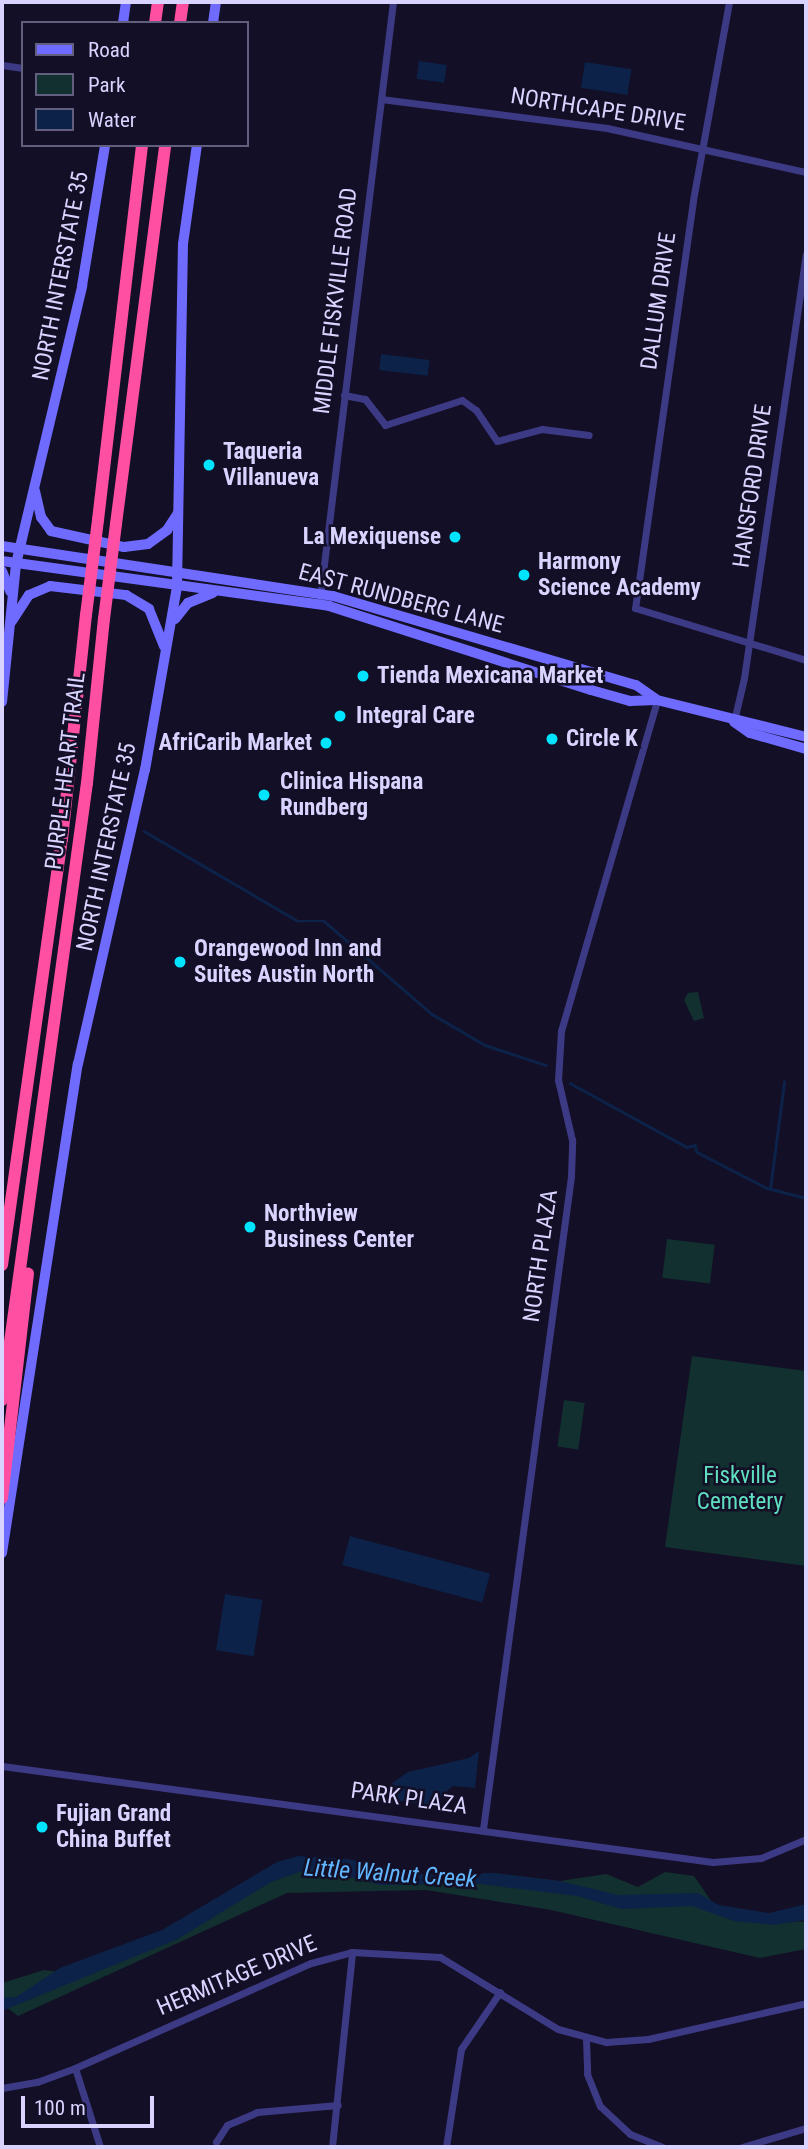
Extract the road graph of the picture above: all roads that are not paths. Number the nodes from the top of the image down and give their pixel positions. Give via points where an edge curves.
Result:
1 (126, 2) edge
2 (158, 2) edge
3 (183, 2) edge
4 (216, 2) edge
5 (393, 2) edge
6 (729, 2) edge
7 (123, 21) edge
8 (155, 21) edge
9 (180, 21) edge
10 (213, 21) edge
11 (2, 65) edge
12 (21, 68) edge
13 (381, 99) junction
14 (105, 147) edge
15 (142, 147) edge
16 (165, 147) edge
17 (197, 147) edge
18 (704, 147) junction
19 (806, 172) edge
20 (806, 255) edge
21 (344, 395) junction
22 (589, 435) dead end
23 (34, 487) junction
24 (178, 513) junction
25 (2, 546) edge
26 (19, 549) junction
27 (2, 561) edge
28 (16, 564) junction
29 (2, 571) edge
30 (178, 572) junction
31 (177, 586) junction
32 (216, 592) junction
33 (320, 593) junction
34 (12, 598) junction
35 (318, 604) junction
36 (171, 625) junction
37 (9, 628) junction
38 (750, 643) junction
39 (166, 649) junction
40 (806, 660) edge
41 (657, 700) junction
42 (2, 702) edge
43 (734, 721) junction
44 (806, 737) edge
45 (806, 749) edge
46 (27, 1223) junction
47 (2, 1265) edge
48 (2, 1400) edge
49 (2, 1499) edge
50 (2, 1553) edge
51 (2, 1766) edge
52 (483, 1829) junction
53 (806, 1839) edge
54 (352, 1952) junction
55 (500, 1992) junction
56 (806, 2003) edge
57 (586, 2039) junction
58 (75, 2068) junction
59 (2, 2088) edge
60 (338, 2105) junction
61 (806, 2128) edge
62 (216, 2142) dead end
63 (768, 2144) edge
64 (100, 2147) edge
65 (332, 2147) edge
66 (446, 2147) edge
67 (663, 2147) edge
68 (742, 2147) edge

1 - 7 main road
2 - 8 highway
3 - 9 highway
4 - 10 main road
5 - 13 street, MIDDLE FISKVILLE ROAD
6 - 18 street, DALLUM DRIVE
11 - 12 street
13 - 18 street, NORTHCAPE DRIVE via 607,128
13 - 21 street, MIDDLE FISKVILLE ROAD
14 - 23 main road, NORTH INTERSTATE 35 via 92,240
15 - 47 highway, PURPLE HEART TRAIL, bridge via 62,839
16 - 46 highway, PURPLE HEART TRAIL, bridge via 87,783
17 - 24 main road, NORTH INTERSTATE 35 via 183,244
18 - 19 street, NORTHCAPE DRIVE
18 - 38 street, DALLUM DRIVE via 635,608
20 - 38 street, HANSFORD DRIVE
21 - 22 street via 365,399 385,425 462,400 476,410 497,441 542,429
21 - 33 street, MIDDLE FISKVILLE ROAD
23 - 24 main road via 45,524 62,536 137,546 160,536
23 - 26 main road, NORTH INTERSTATE 35
24 - 30 main road, NORTH INTERSTATE 35
25 - 26 main road, EAST RUNDBERG LANE
26 - 28 main road, NORTH INTERSTATE 35
26 - 30 main road, EAST RUNDBERG LANE
27 - 28 main road, EAST RUNDBERG LANE
28 - 31 main road, EAST RUNDBERG LANE
28 - 34 main road, NORTH INTERSTATE 35
29 - 34 main road
30 - 31 main road, NORTH INTERSTATE 35
30 - 33 main road, EAST RUNDBERG LANE
31 - 32 main road, EAST RUNDBERG LANE
31 - 36 main road, NORTH INTERSTATE 35
32 - 35 main road, EAST RUNDBERG LANE
32 - 36 main road via 188,603
33 - 35 street, MIDDLE FISKVILLE ROAD
33 - 41 main road, EAST RUNDBERG LANE via 636,685
34 - 37 main road, NORTH INTERSTATE 35
35 - 41 main road, EAST RUNDBERG LANE via 591,690 630,701
36 - 39 main road, NORTH INTERSTATE 35
37 - 39 main road via 29,595 50,586 66,586 139,601 155,618
37 - 42 main road, NORTH INTERSTATE 35
38 - 40 street
38 - 43 street, HANSFORD DRIVE
39 - 50 main road, NORTH INTERSTATE 35 via 145,771 78,1064
41 - 43 main road, EAST RUNDBERG LANE
41 - 52 street, NORTH PLAZA via 561,1031 558,1080 572,1140 571,1175
43 - 44 main road, EAST RUNDBERG LANE via 753,721
43 - 45 main road, EAST RUNDBERG LANE via 750,733
46 - 48 highway, PURPLE HEART TRAIL
46 - 49 highway via 28,1278
51 - 52 street, PARK PLAZA
52 - 53 street, PARK PLAZA via 713,1862 761,1858
54 - 55 street, HERMITAGE DRIVE via 440,1957
54 - 58 street, HERMITAGE DRIVE via 311,1963
54 - 60 street
55 - 57 street, HERMITAGE DRIVE via 558,2029
55 - 66 street via 461,2049
56 - 57 street, HERMITAGE DRIVE via 648,2039
57 - 67 street via 587,2074 600,2106 630,2134
58 - 59 street, HERMITAGE DRIVE
58 - 64 street
60 - 62 street via 257,2112 228,2125
60 - 65 street
61 - 63 street
63 - 68 street

